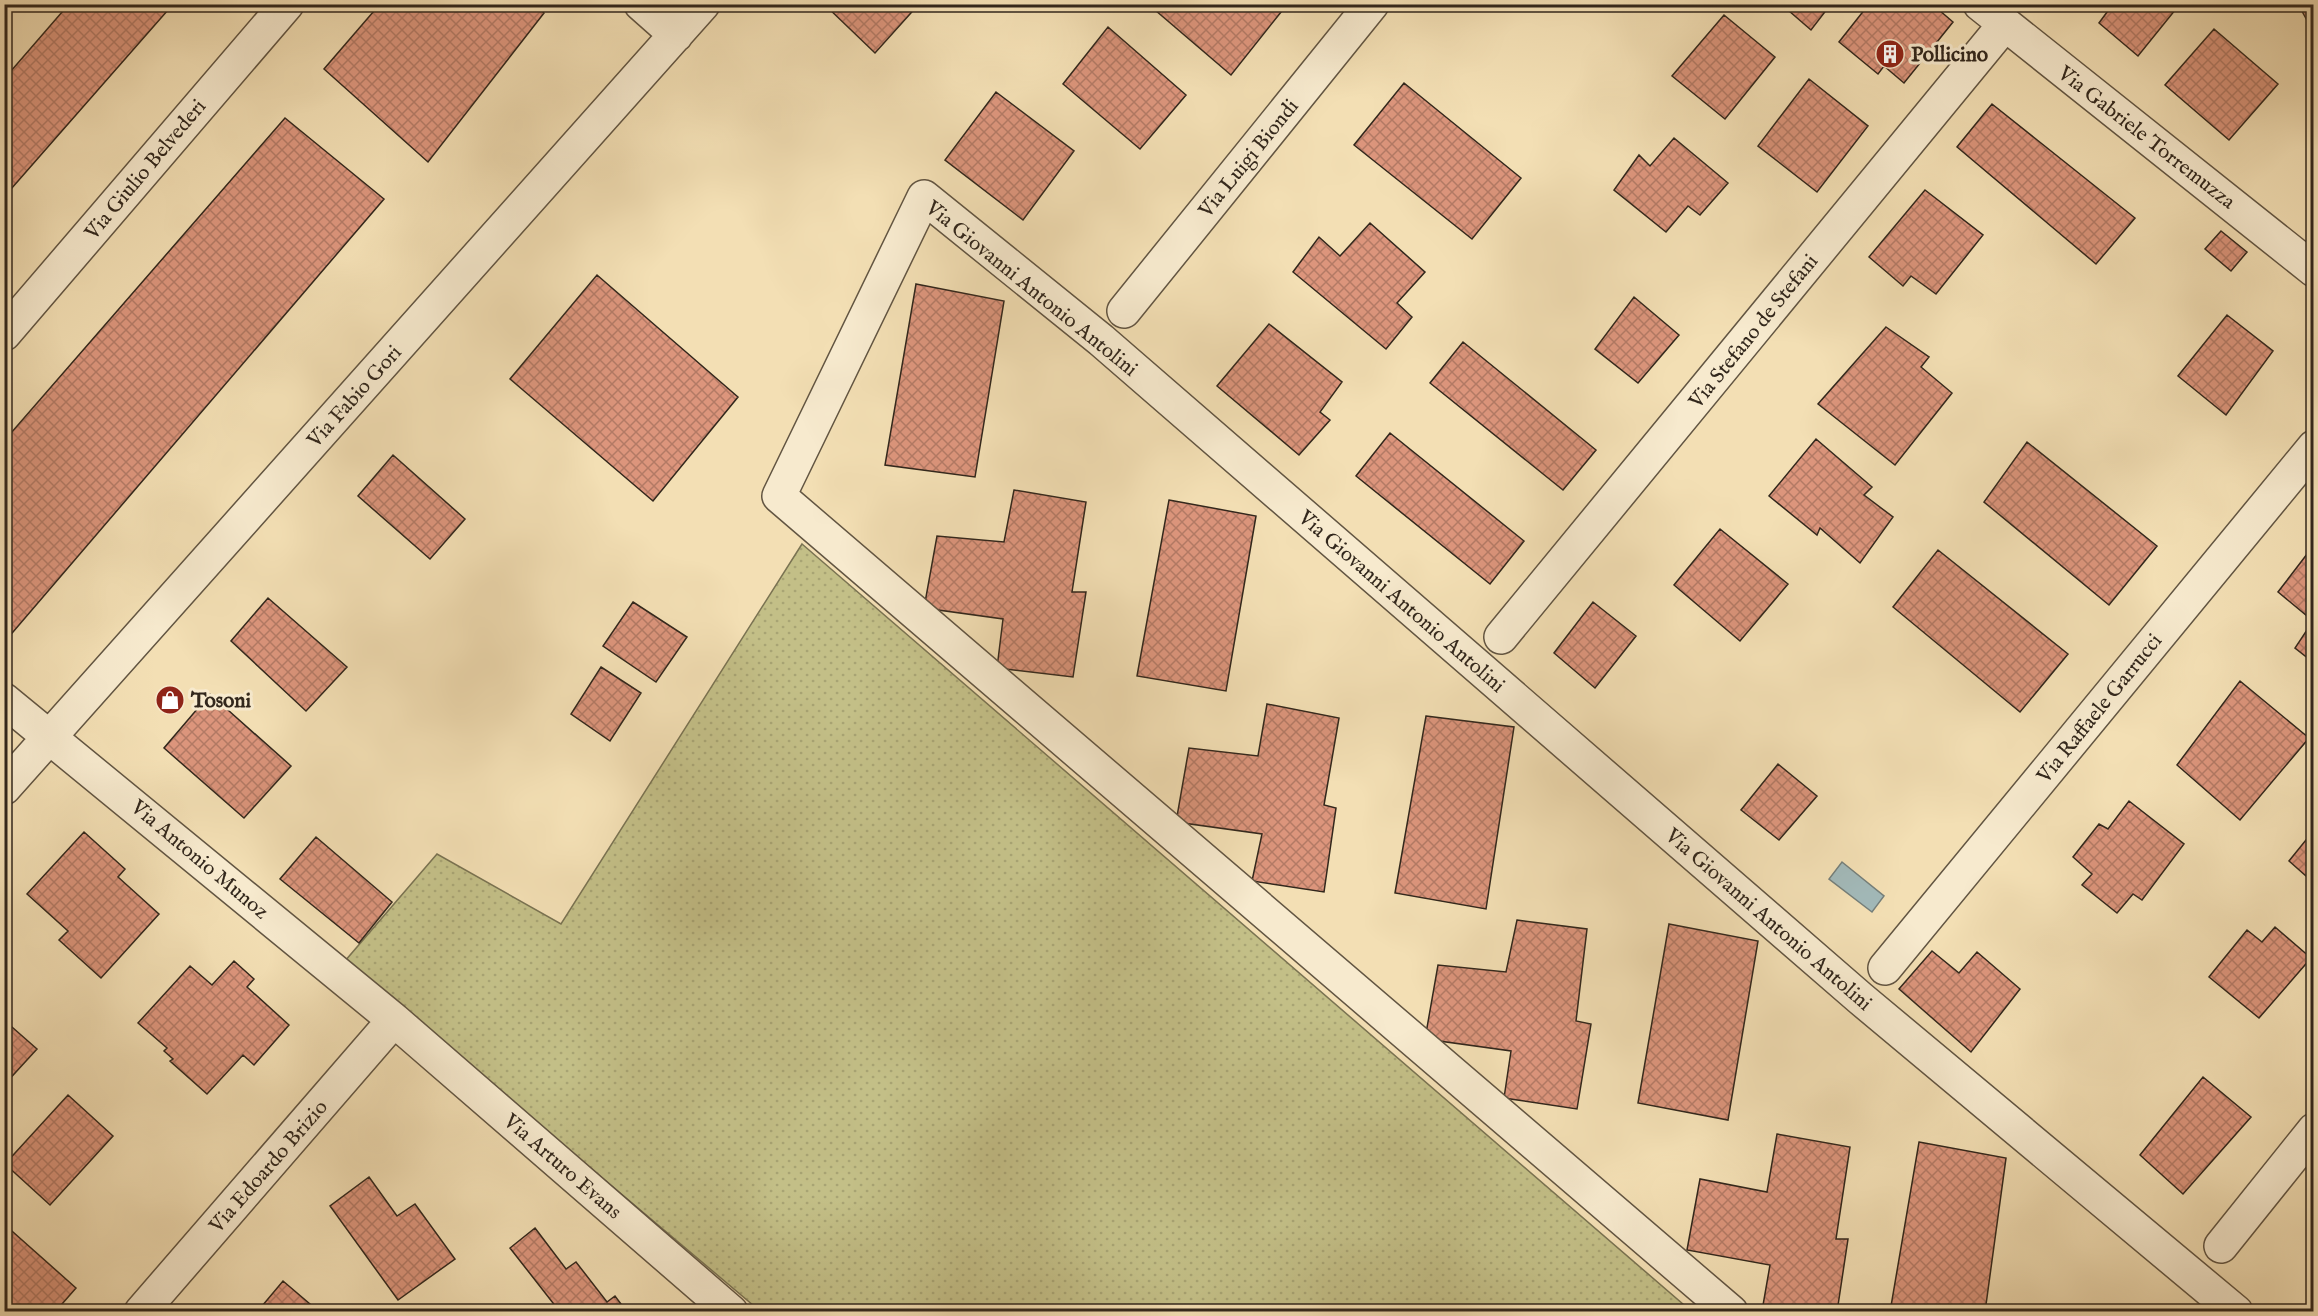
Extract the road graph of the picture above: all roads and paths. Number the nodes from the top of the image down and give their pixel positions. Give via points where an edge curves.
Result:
1 (287, 4) edge
2 (641, 4) edge
3 (703, 4) edge
4 (1372, 4) edge
5 (1992, 14) edge
6 (676, 35) junction
7 (2313, 270) edge
8 (1124, 311) dead end
9 (4, 334) edge
10 (2313, 447) edge
11 (1501, 638) dead end
12 (4, 700) edge
13 (51, 736) junction
14 (4, 788) edge
15 (1885, 968) dead end
16 (394, 1020) junction
17 (2313, 1130) edge
18 (2221, 1246) dead end
19 (141, 1311) edge
20 (731, 1311) edge
21 (1731, 1311) edge
22 (2236, 1311) edge

1 - 9 street, Via Giulio Belvederi
2 - 6 street
3 - 6 street, Via Fabio Gori
4 - 8 street, Via Luigi Biondi
5 - 7 street, Via Gabriele Torremuzza
5 - 11 street, Via Stefano de Stefani
6 - 13 street, Via Fabio Gori
10 - 15 street, Via Raffaele Garrucci
12 - 13 street, Via Antonio Munoz
13 - 14 street, Via Fabio Gori
13 - 16 street, Via Antonio Munoz
16 - 19 street, Via Edoardo Brizio
16 - 20 street, Via Arturo Evans
17 - 18 street
21 - 22 street, Via Giovanni Antonio Antolini via 779,496 924,197 1101,340 1851,991

